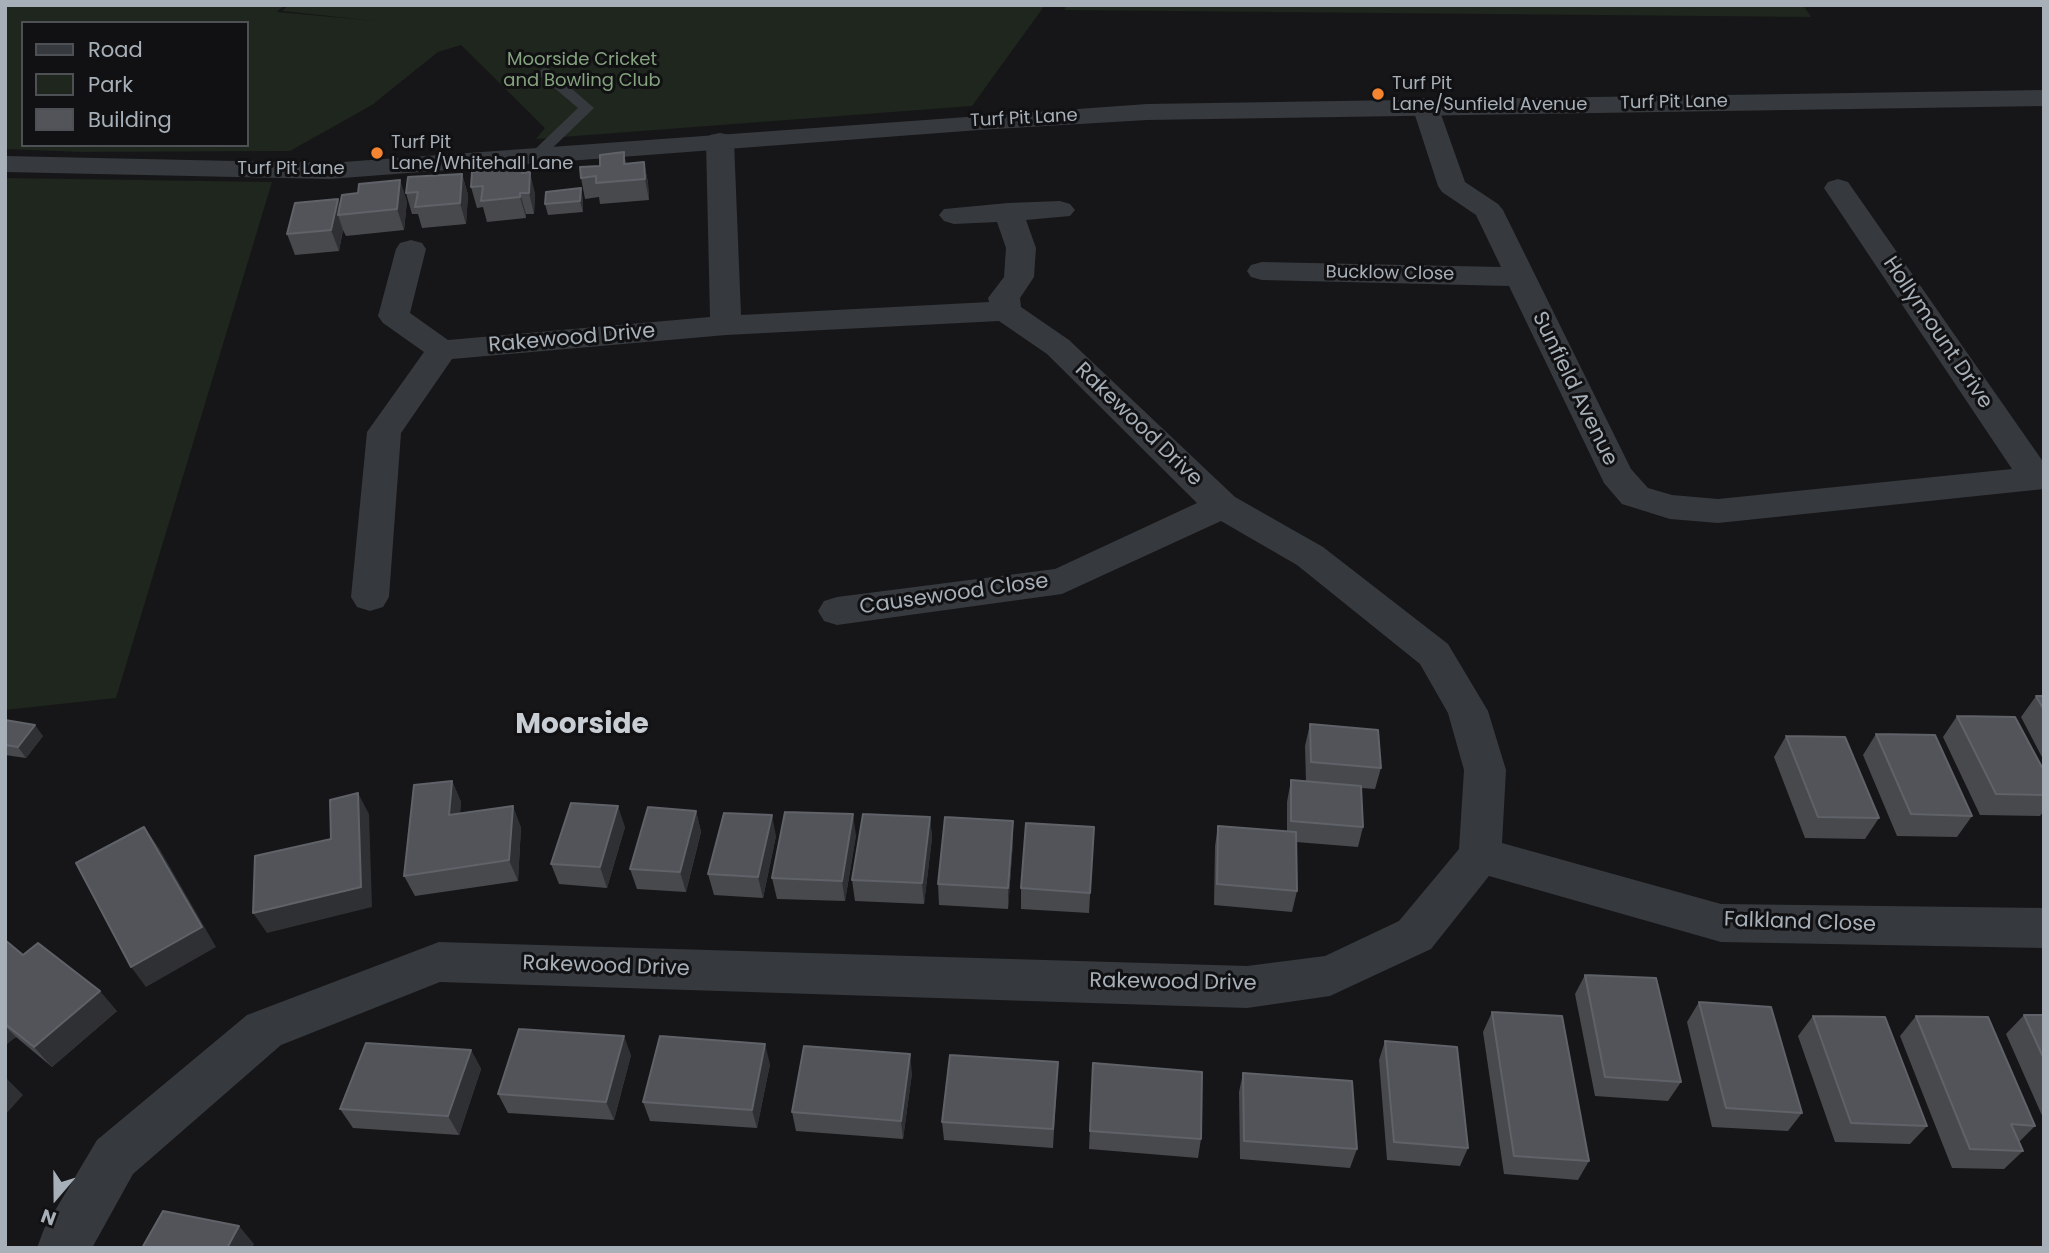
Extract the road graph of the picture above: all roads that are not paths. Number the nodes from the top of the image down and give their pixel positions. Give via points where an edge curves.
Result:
1 (544, 72) dead end
2 (2044, 98) edge
3 (1425, 106) junction
4 (720, 141) junction
5 (537, 155) junction
6 (5, 164) edge
7 (1838, 188) dead end
8 (1060, 210) dead end
9 (1008, 212) junction
10 (954, 215) dead end
11 (411, 249) dead end
12 (1262, 271) dead end
13 (1518, 277) junction
14 (1006, 311) junction
15 (726, 325) junction
16 (442, 351) junction
17 (2040, 478) edge
18 (1222, 506) junction
19 (370, 597) dead end
20 (837, 611) dead end
21 (1480, 855) junction
22 (2044, 928) edge
23 (63, 1248) edge

1 - 5 lane via 587,108
2 - 3 street, Turf Pit Lane
3 - 4 street, Turf Pit Lane via 1147,112
3 - 13 street, Sunfield Avenue via 1452,186 1488,211
4 - 5 street, Turf Pit Lane
4 - 15 street
5 - 6 street, Turf Pit Lane via 329,171
7 - 17 street, Hollymount Drive
8 - 9 street
9 - 10 street
9 - 14 street via 1021,248 1019,277 1004,298
11 - 16 street via 394,316
12 - 13 street, Bucklow Close
13 - 17 street, Sunfield Avenue via 1616,475 1635,496 1670,507 1718,511
14 - 15 street, Rakewood Drive
14 - 18 street, Rakewood Drive via 1058,346
15 - 16 street, Rakewood Drive
16 - 19 street via 384,432
18 - 20 street, Causewood Close via 1062,581
18 - 21 street, Rakewood Drive via 1310,556 1434,654 1468,711 1485,770
21 - 22 street, Falkland Close via 1721,923
21 - 23 street, Rakewood Drive via 1415,935 1330,976 1247,987 439,962 264,1030 115,1157

